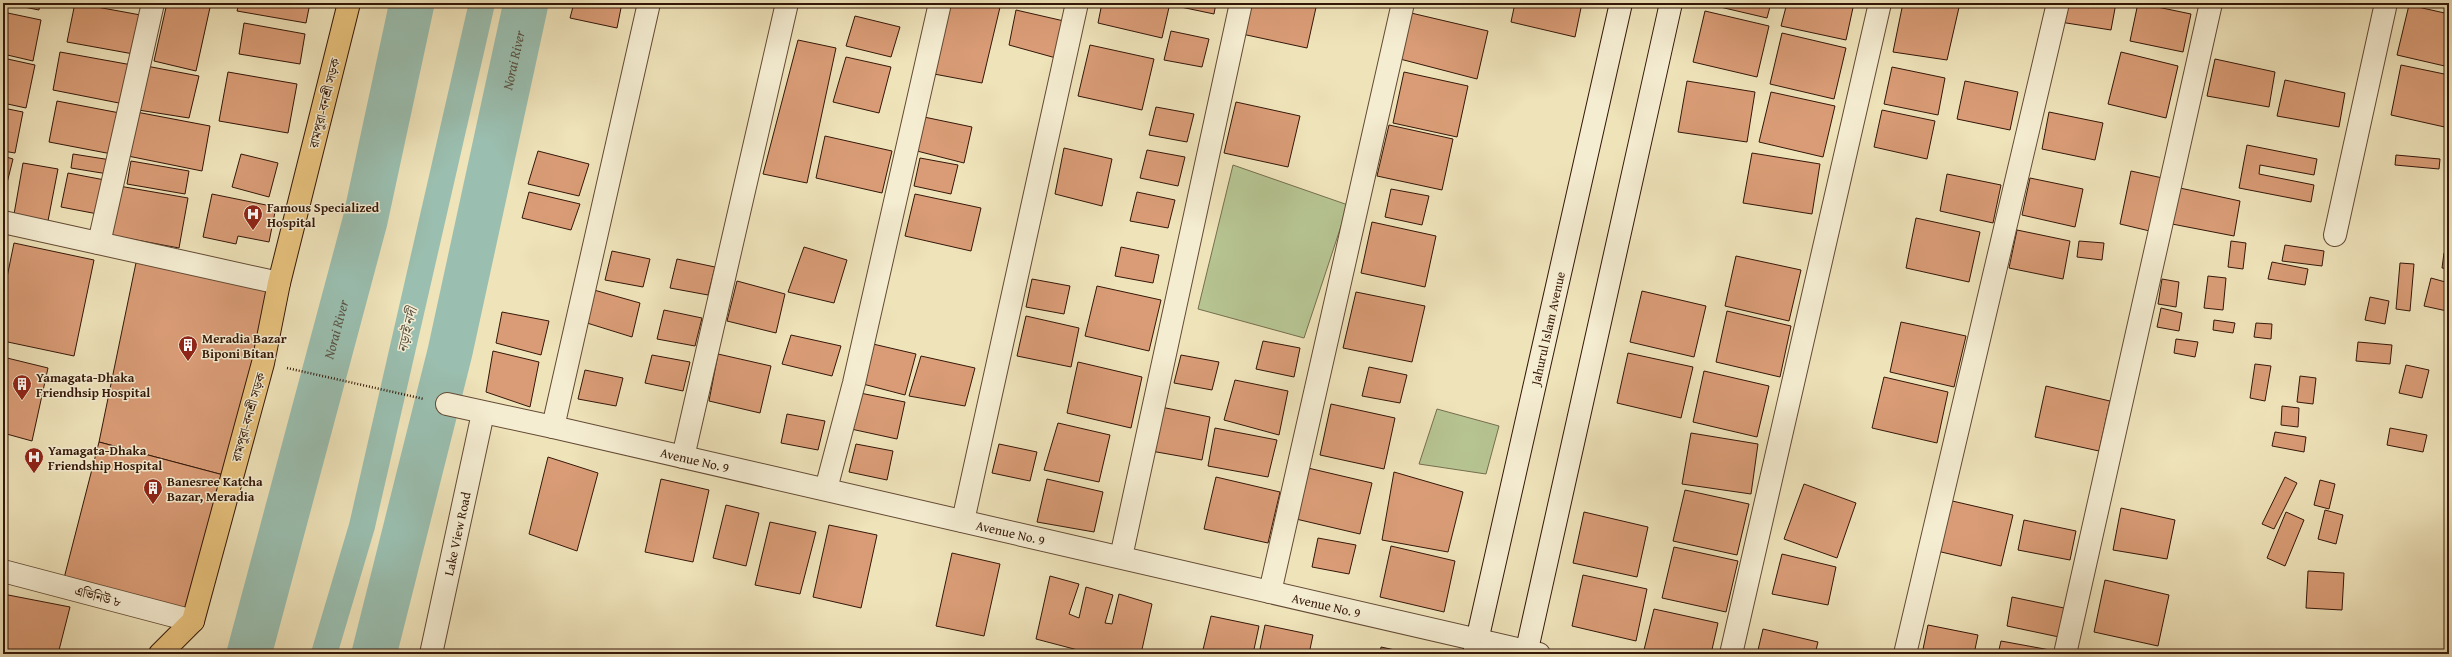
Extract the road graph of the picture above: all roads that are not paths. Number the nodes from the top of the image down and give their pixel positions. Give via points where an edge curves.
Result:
1 (153, 3) edge
2 (349, 3) edge
3 (649, 3) edge
4 (788, 3) edge
5 (940, 3) edge
6 (1078, 3) edge
7 (1241, 3) edge
8 (1403, 3) edge
9 (1621, 3) edge
10 (1672, 3) edge
11 (1880, 3) edge
12 (2058, 3) edge
13 (2211, 3) edge
14 (2386, 3) edge
15 (3, 222) edge
16 (2335, 235) dead end
17 (99, 243) junction
18 (279, 283) junction
19 (447, 404) road end
20 (483, 412) junction
21 (553, 427) junction
22 (683, 457) junction
23 (826, 490) junction
24 (963, 521) junction
25 (1120, 557) junction
26 (3, 572) edge
27 (1270, 592) junction
28 (193, 621) junction
29 (1475, 647) edge
30 (1530, 653) edge
31 (160, 654) edge
32 (431, 654) edge
33 (1732, 654) edge
34 (1905, 654) edge
35 (2065, 654) edge

1 - 17 street
2 - 18 main road, রামপুরা-বনশ্রী সড়ক
3 - 21 street
4 - 22 street
5 - 23 street via 854,383
6 - 24 street
7 - 25 street
8 - 27 street
9 - 29 street, Jahurul Islam Avenue
10 - 30 street
11 - 33 street
12 - 34 street
13 - 35 street
14 - 16 street
15 - 17 street
17 - 18 street
18 - 28 main road, রামপুরা-বনশ্রী সড়ক via 263,363
19 - 20 street, Avenue No. 9
20 - 21 street, Avenue No. 9
20 - 32 street, Lake View Road
21 - 22 street, Avenue No. 9
22 - 23 street, Avenue No. 9
23 - 24 street, Avenue No. 9
24 - 25 street, Avenue No. 9
25 - 27 street, Avenue No. 9
26 - 28 street, এভিনিউ ৮
27 - 29 street, Avenue No. 9
28 - 31 main road
29 - 30 street, Avenue No. 9

